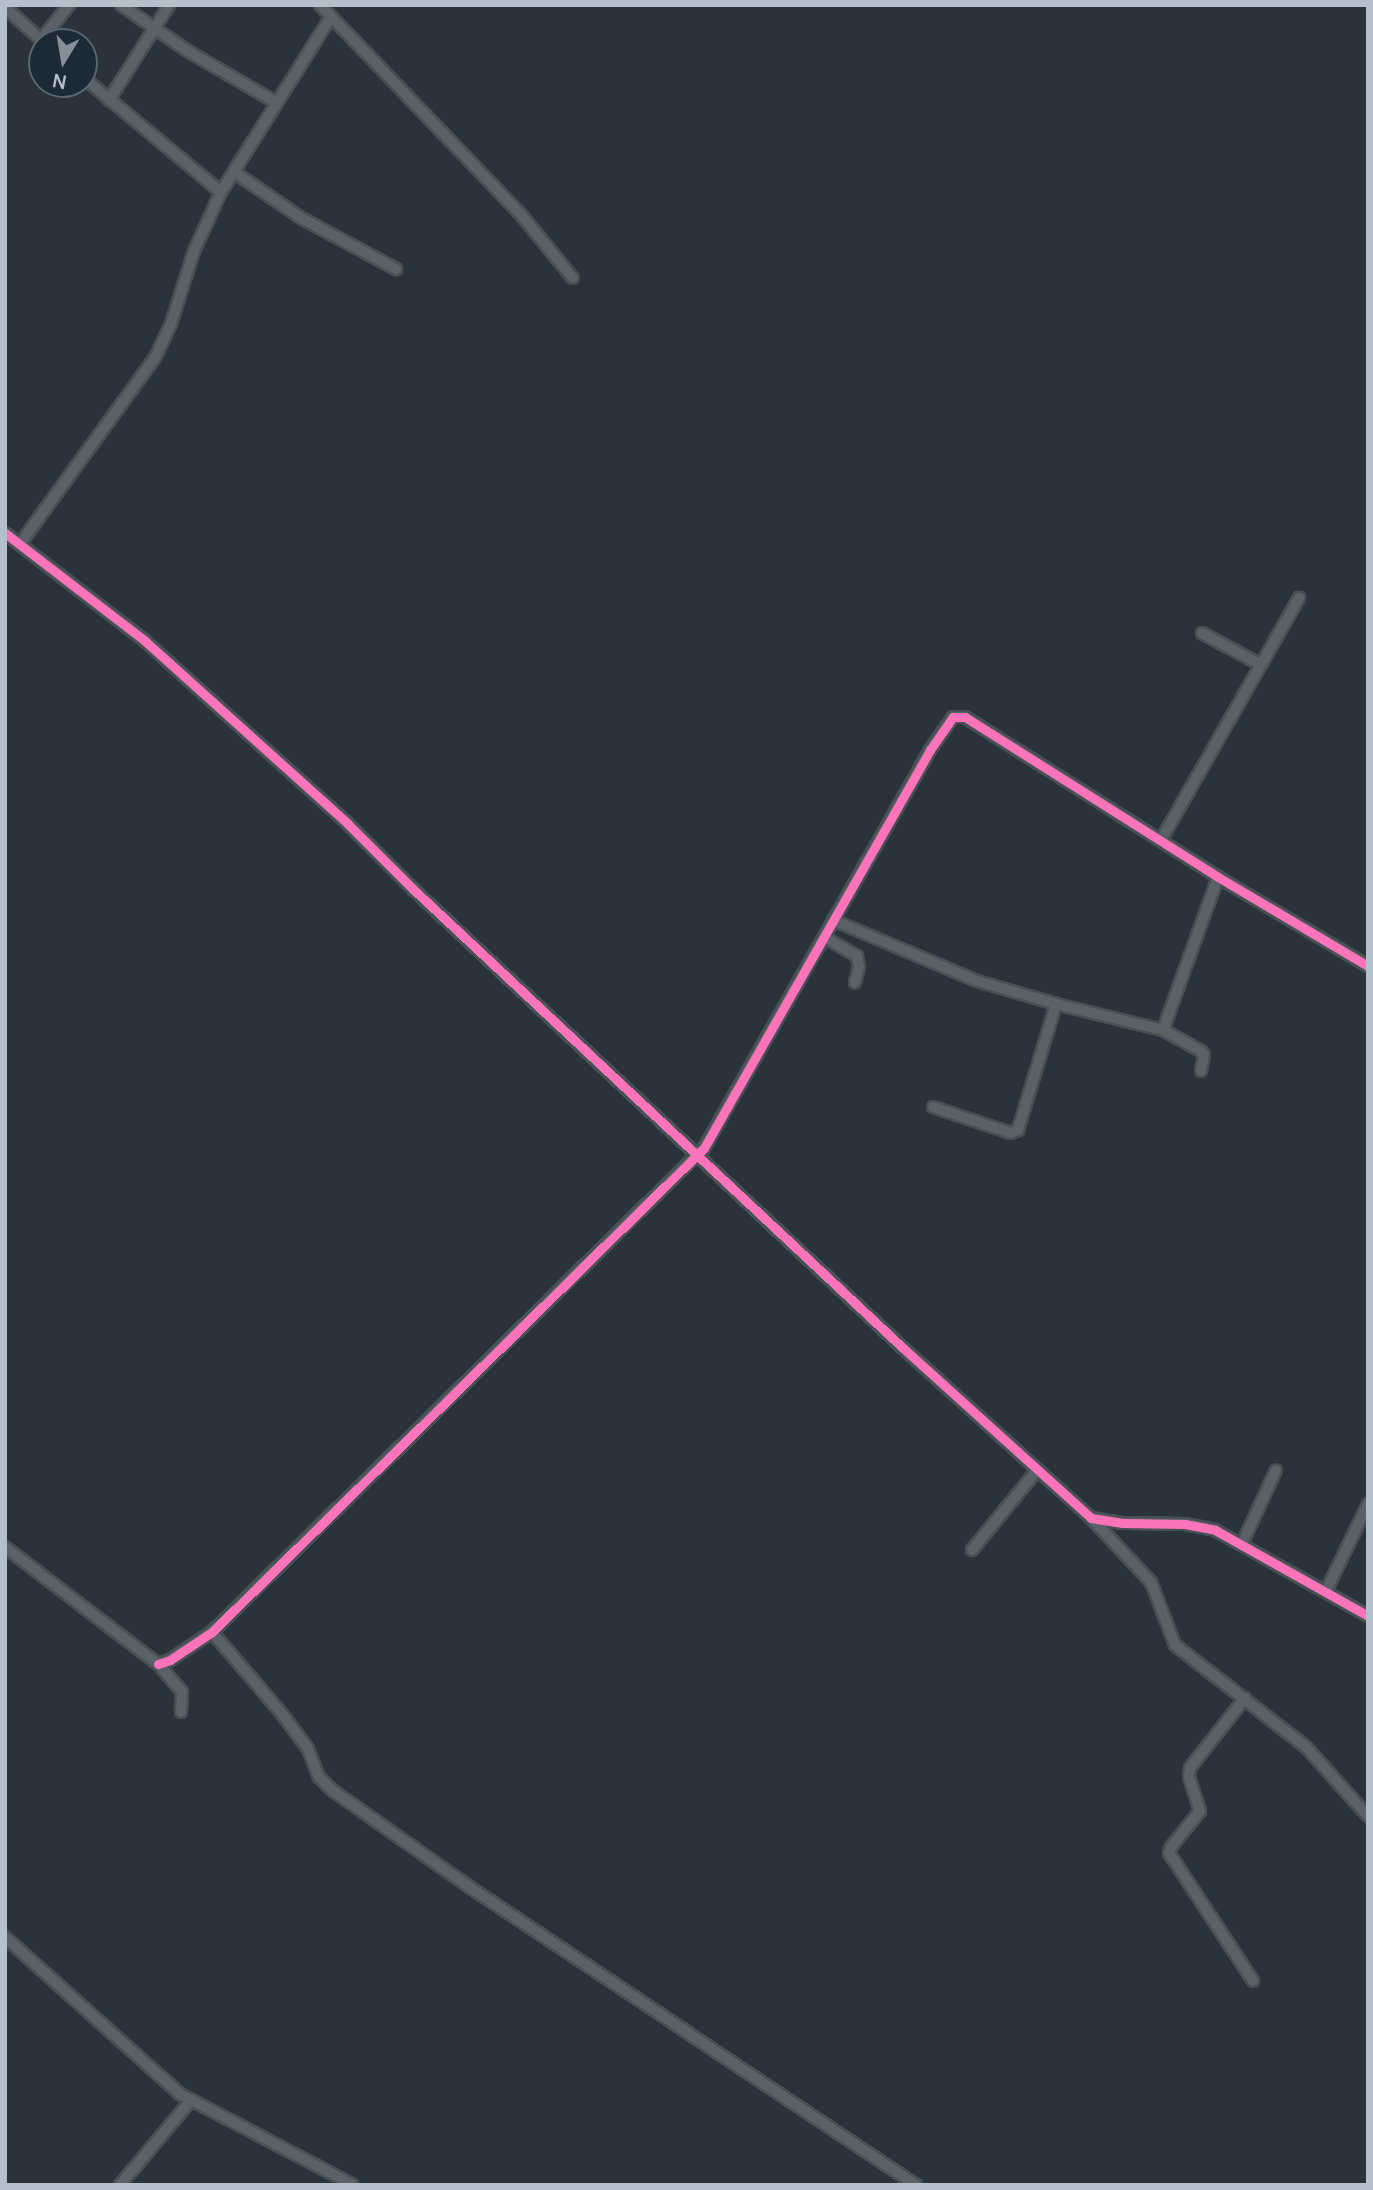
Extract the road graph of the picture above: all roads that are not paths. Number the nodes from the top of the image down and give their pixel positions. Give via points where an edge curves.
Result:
1 (69, 5) edge
2 (121, 5) edge
3 (169, 5) edge
4 (320, 5) edge
5 (5, 7) edge
6 (330, 18) junction
7 (28, 28) edge
8 (52, 28) edge
9 (153, 29) junction
10 (98, 90) edge
11 (109, 100) junction
12 (277, 103) junction
13 (234, 172) junction
14 (222, 192) junction
15 (396, 269) dead end
16 (573, 278) dead end
17 (5, 533) edge
18 (20, 544) junction
19 (1300, 598) dead end
20 (1202, 633) dead end
21 (1261, 665) junction
22 (1161, 840) junction
23 (1218, 877) junction
24 (833, 920) junction
25 (824, 937) junction
26 (1368, 967) edge
27 (855, 982) dead end
28 (1056, 1004) junction
29 (1163, 1030) junction
30 (1201, 1071) dead end
31 (933, 1107) dead end
32 (698, 1156) junction
33 (1038, 1469) junction
34 (1276, 1470) dead end
35 (1368, 1504) edge
36 (1091, 1518) junction
37 (1242, 1544) junction
38 (5, 1548) edge
39 (972, 1550) dead end
40 (1326, 1591) junction
41 (1368, 1616) edge
42 (212, 1632) junction
43 (158, 1664) junction
44 (1245, 1698) junction
45 (181, 1712) dead end
46 (1368, 1816) edge
47 (5, 1937) edge
48 (1253, 1981) dead end
49 (191, 2100) junction
50 (120, 2185) edge
51 (353, 2185) edge
52 (916, 2185) edge

1 - 8 street
2 - 9 street
3 - 9 street
4 - 6 street
5 - 7 street
6 - 12 street
6 - 16 street via 522,216
9 - 11 street
9 - 12 street
10 - 11 street
11 - 14 street
12 - 13 street
13 - 14 street
13 - 15 street via 303,219
14 - 18 street via 194,251 172,324 156,356
17 - 18 street
18 - 32 street via 145,641 348,824
19 - 21 street
20 - 21 street
21 - 22 street
22 - 23 street
22 - 24 street via 957,716 930,750
23 - 26 street
23 - 29 street
24 - 25 street
24 - 28 street via 977,981
25 - 27 street via 857,956
25 - 32 street
28 - 29 street
28 - 31 street via 1018,1130 1011,1133
29 - 30 street via 1205,1055
32 - 33 street
32 - 42 street
33 - 36 street
33 - 39 street
34 - 37 street
35 - 40 street
36 - 37 street via 1202,1526
36 - 44 street via 1151,1582 1175,1645
37 - 40 street
38 - 43 street
40 - 41 street
42 - 43 street
42 - 52 street via 282,1714 308,1749 319,1777 332,1790
43 - 45 street via 182,1692
44 - 46 street via 1306,1747
44 - 48 street via 1190,1768 1200,1811 1169,1853
47 - 49 street via 162,2080
49 - 50 street
49 - 51 street

